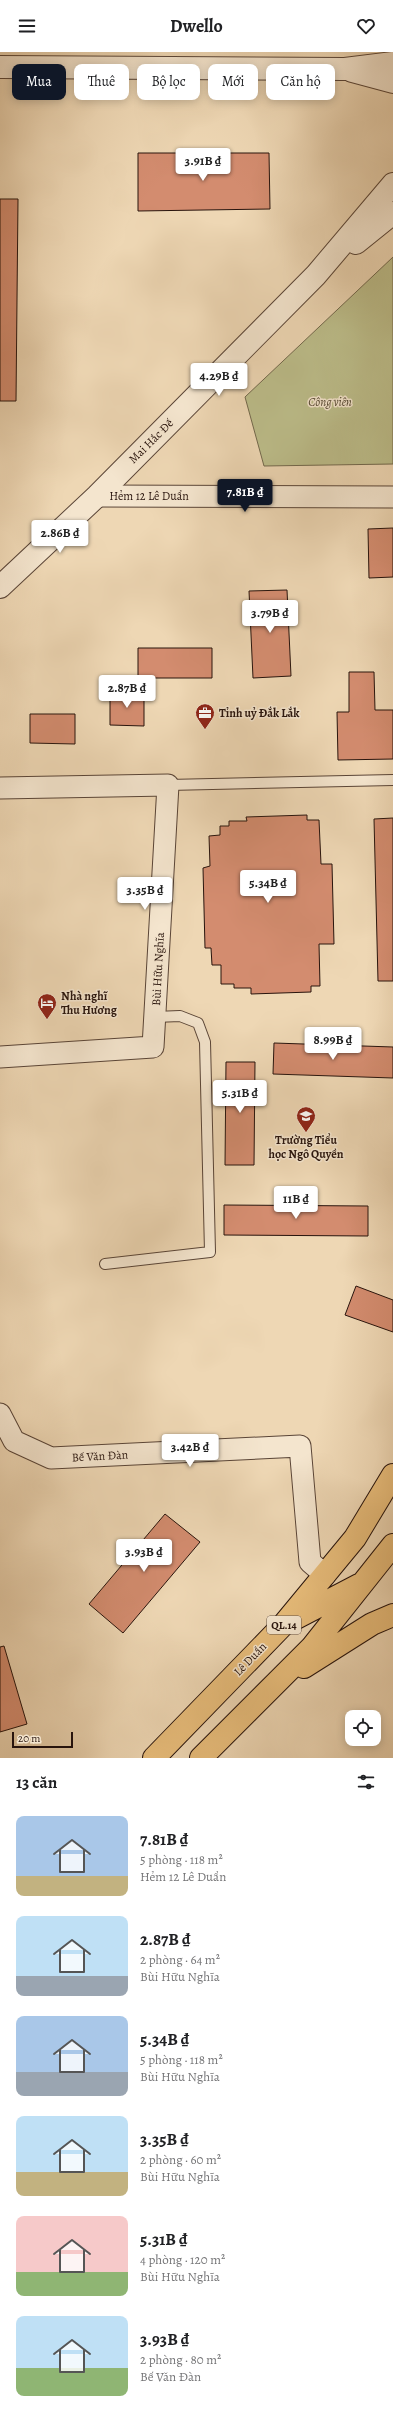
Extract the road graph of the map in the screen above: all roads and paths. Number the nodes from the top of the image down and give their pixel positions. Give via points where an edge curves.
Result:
1 (393, 63) edge
2 (0, 67) edge
3 (345, 69) junction
4 (393, 82) edge
5 (393, 184) edge
6 (393, 213) edge
7 (316, 275) junction
8 (97, 496) junction
9 (393, 497) edge
10 (0, 587) edge
11 (393, 780) edge
12 (168, 785) junction
13 (0, 788) edge
14 (155, 1017) junction
15 (0, 1057) edge
16 (105, 1264) dead end
17 (0, 1414) edge
18 (393, 1475) edge
19 (393, 1545) edge
20 (393, 1565) edge
21 (325, 1575) junction
22 (364, 1583) junction
23 (393, 1615) edge
24 (284, 1624) junction
25 (271, 1688) junction
26 (154, 1758) edge
27 (201, 1758) edge

1 - 3 street
2 - 3 street
3 - 4 street
5 - 7 street, Mai Hắc Đế
6 - 7 street, Mai Hắc Đế
7 - 8 street, Mai Hắc Đế
8 - 9 street, Hẻm 12 Lê Duẩn
8 - 10 street, Mai Hắc Đế
11 - 12 lane
12 - 13 street
12 - 14 street, Bùi Hữu Nghĩa
14 - 15 street, Bùi Hữu Nghĩa via 153,1047
14 - 16 lane via 180,1016 198,1023 205,1042 210,1252
17 - 21 street, Bế Văn Đàn via 14,1441 51,1458 300,1446 310,1562
18 - 21 main road, Lê Duẩn / QL.14 via 355,1538
19 - 22 main road, QL.14
20 - 22 main road
21 - 24 main road, Lê Duẩn / QL.14
22 - 24 main road
22 - 25 main road, QL.14 via 312,1647
23 - 25 main road via 372,1624
24 - 26 main road, Lê Duẩn / QL.14
25 - 27 main road, QL.14

